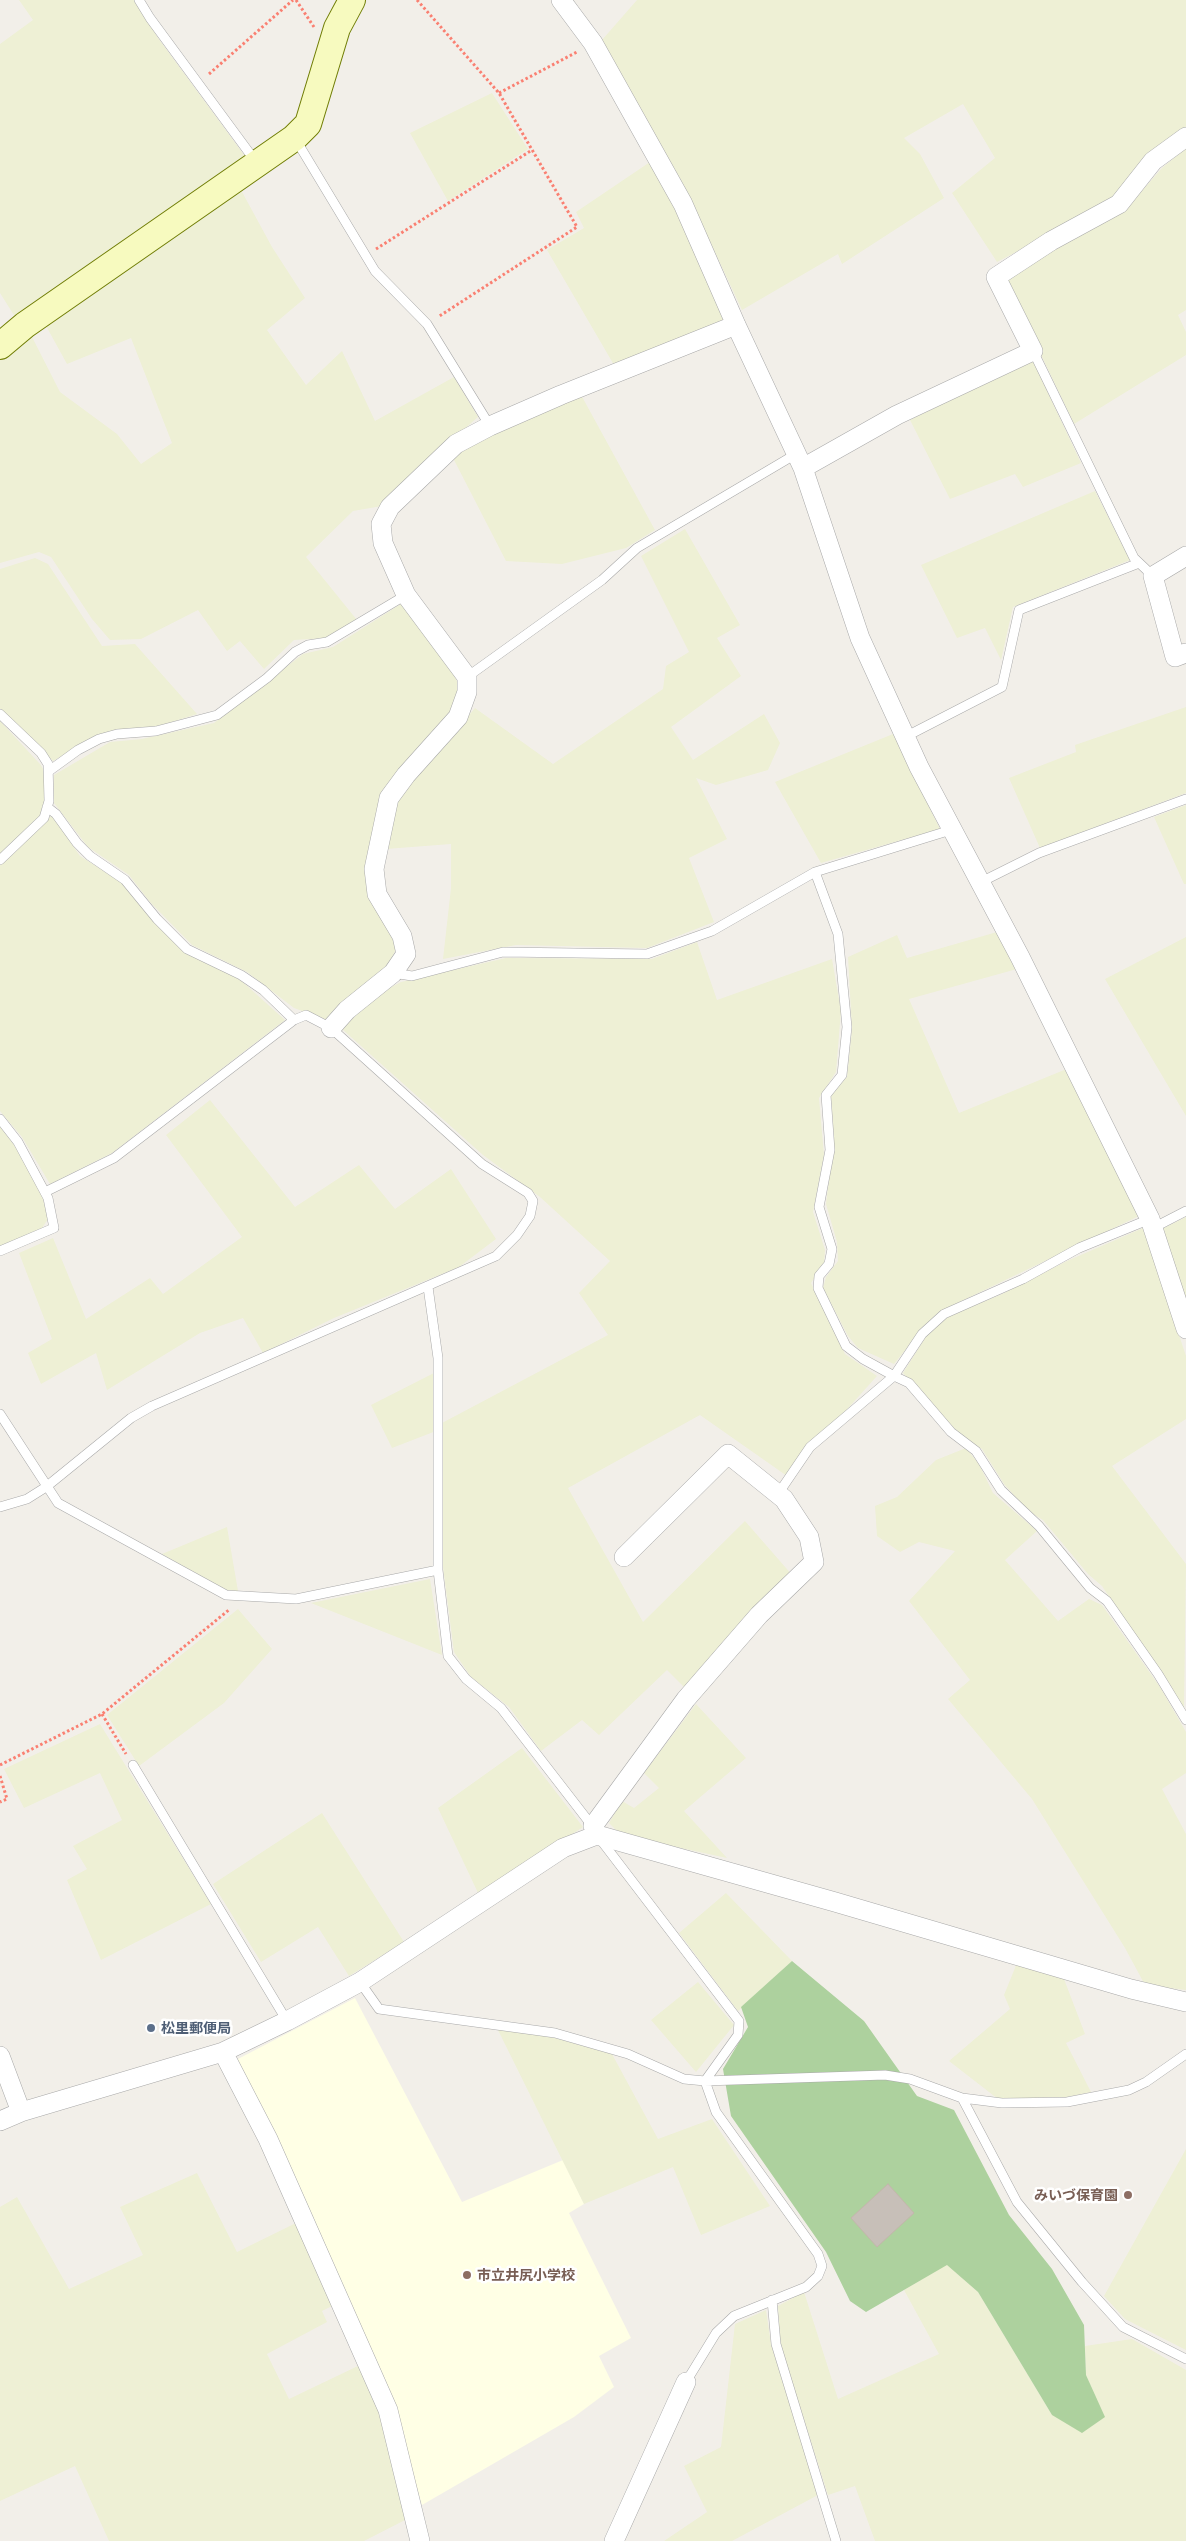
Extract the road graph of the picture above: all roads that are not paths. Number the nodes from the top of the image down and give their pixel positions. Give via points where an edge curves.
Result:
1 (139, 0) edge
2 (352, 0) edge
3 (561, 0) edge
4 (1186, 136) edge
5 (294, 138) junction
6 (258, 165) junction
7 (736, 325) junction
8 (0, 346) edge
9 (1032, 351) junction
10 (490, 426) junction
11 (800, 461) junction
12 (1186, 556) edge
13 (1146, 570) junction
14 (406, 595) junction
15 (1186, 653) edge
16 (467, 677) junction
17 (0, 714) edge
18 (906, 737) junction
19 (49, 771) junction
20 (1186, 799) edge
21 (47, 807) junction
22 (951, 830) junction
23 (0, 860) edge
24 (815, 872) junction
25 (979, 883) junction
26 (393, 973) junction
27 (294, 1020) junction
28 (332, 1028) junction
29 (0, 1119) edge
30 (45, 1192) junction
31 (1186, 1211) edge
32 (1151, 1224) junction
33 (0, 1250) edge
34 (428, 1287) junction
35 (1186, 1329) edge
36 (894, 1376) junction
37 (0, 1414) edge
38 (46, 1487) junction
39 (778, 1494) junction
40 (0, 1507) edge
41 (624, 1557) dead end
42 (438, 1570) junction
43 (1186, 1720) edge
44 (133, 1765) road end
45 (595, 1830) junction
46 (360, 1982) junction
47 (1186, 2002) edge
48 (287, 2021) junction
49 (223, 2052) junction
50 (1186, 2054) edge
51 (0, 2056) edge
52 (706, 2081) junction
53 (962, 2098) junction
54 (21, 2112) junction
55 (0, 2121) edge
56 (772, 2300) junction
57 (1186, 2359) edge
58 (686, 2382) joint
59 (420, 2541) edge
60 (614, 2541) edge
61 (836, 2541) edge

1 - 6 lane
2 - 5 street via 337,28 312,115
3 - 7 street via 593,43 684,204
4 - 9 street via 1153,161 1119,204 1051,241 996,277
5 - 6 street
5 - 10 lane via 375,271 427,324
6 - 8 street
7 - 10 street via 561,394
7 - 11 street
9 - 11 street
9 - 13 lane via 1104,501 1134,558
10 - 14 street via 456,444 390,507 381,524 383,543
11 - 16 lane via 637,548 602,580
11 - 18 street via 860,638
12 - 13 street
13 - 15 street via 1175,657
13 - 18 lane via 1019,610 1002,687
14 - 16 street
14 - 19 lane via 327,642 308,645 295,652 267,678 217,715 100,739
16 - 26 street via 467,692 458,717 406,775 390,798 374,869 377,894 402,936 406,954
17 - 19 lane via 41,753
18 - 22 street
19 - 21 lane
20 - 25 lane via 1039,854
21 - 23 lane via 44,818
21 - 27 lane via 90,856 125,880 187,949 241,975 263,990
22 - 24 lane
22 - 25 street
24 - 26 lane via 712,931 648,954 503,952 412,976
24 - 36 lane via 838,934 847,1027 842,1075 826,1095 830,1150 819,1207 832,1249 829,1264 819,1276 818,1288 846,1346
25 - 32 street via 1024,965
26 - 28 street via 347,1010
27 - 28 lane via 306,1015
27 - 30 lane via 114,1158
28 - 34 lane via 482,1164 528,1193 533,1201 530,1216 496,1256
29 - 30 lane via 18,1142
30 - 33 lane via 54,1228
31 - 32 lane
32 - 35 street
32 - 36 lane via 1079,1248 1022,1279 944,1314 922,1334
34 - 38 lane via 152,1406 131,1418
34 - 42 lane via 438,1358
36 - 39 lane via 810,1447
36 - 43 lane via 909,1383 951,1432 976,1451 1001,1490 1039,1526 1090,1588 1107,1601
37 - 38 lane
38 - 40 lane via 27,1499
38 - 42 lane via 58,1503 226,1595 296,1599
39 - 41 street via 728,1454
39 - 45 street via 809,1537 814,1562 759,1615 686,1699
42 - 45 lane via 448,1656 466,1679 501,1708
44 - 48 lane
45 - 46 street
45 - 47 street via 1131,1989
45 - 52 lane via 739,2021 738,2035
46 - 48 street
46 - 52 lane via 379,2009 555,2033 628,2054 684,2079
48 - 49 street
49 - 54 street
49 - 59 street via 268,2139 388,2410
50 - 53 lane via 1146,2082 1067,2102 1002,2103
51 - 54 street
52 - 53 lane via 885,2075 910,2079
52 - 56 lane via 716,2112 818,2254 822,2266 818,2276 806,2287
53 - 57 lane via 1018,2202 1082,2282 1123,2326
54 - 55 street
56 - 58 lane via 734,2316 716,2333
56 - 61 lane via 776,2344
58 - 60 street

